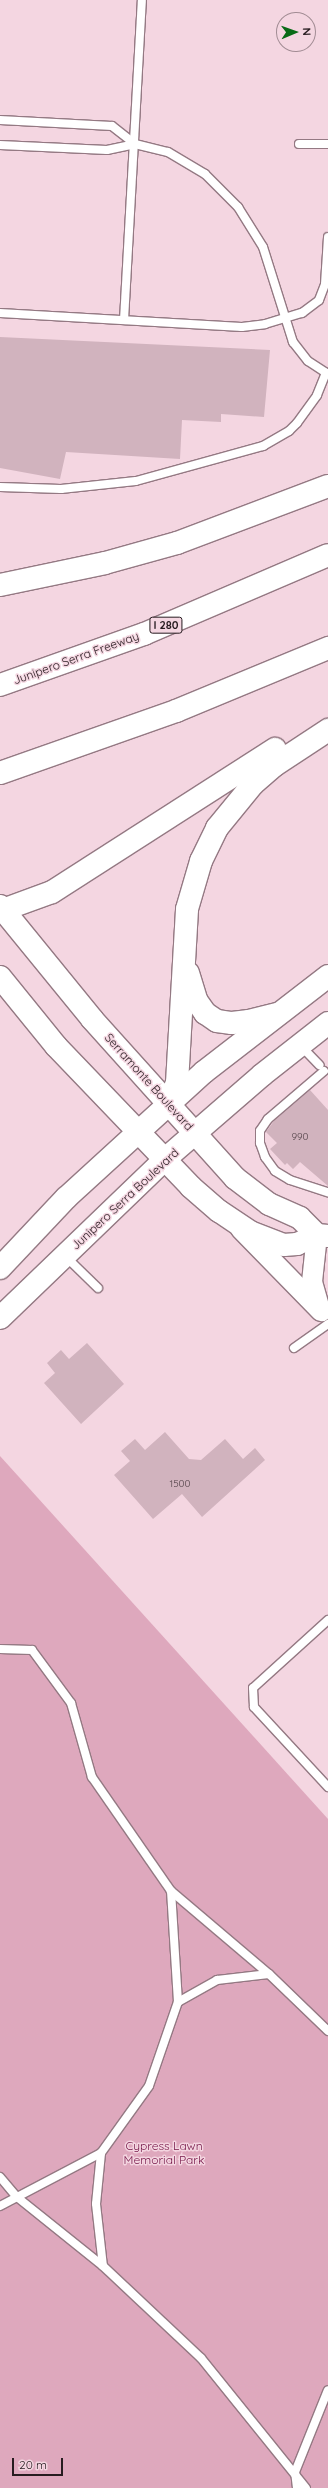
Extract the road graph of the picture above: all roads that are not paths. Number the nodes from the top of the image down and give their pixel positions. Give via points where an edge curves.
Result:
1 (142, 0) edge
2 (0, 120) edge
3 (135, 144) junction
4 (299, 144) dead end
5 (328, 144) edge
6 (0, 145) edge
7 (328, 237) edge
8 (0, 313) edge
9 (285, 319) junction
10 (124, 320) junction
11 (327, 373) edge
12 (328, 486) edge
13 (0, 487) edge
14 (328, 555) edge
15 (0, 585) edge
16 (328, 648) edge
17 (0, 685) edge
18 (328, 716) edge
19 (328, 730) edge
20 (0, 773) edge
21 (1, 909) edge
22 (186, 925) junction
23 (328, 976) edge
24 (0, 977) edge
25 (278, 1014) junction
26 (328, 1023) edge
27 (300, 1045) junction
28 (168, 1104) junction
29 (137, 1131) junction
30 (195, 1133) junction
31 (164, 1160) junction
32 (328, 1192) edge
33 (234, 1222) junction
34 (322, 1236) edge
35 (64, 1256) junction
36 (0, 1268) edge
37 (98, 1288) dead end
38 (0, 1318) edge
39 (326, 1318) edge
40 (294, 1348) dead end
41 (328, 1620) edge
42 (0, 1649) edge
43 (328, 1787) edge
44 (171, 1891) junction
45 (269, 1974) junction
46 (178, 2002) junction
47 (328, 2031) edge
48 (101, 2153) junction
49 (0, 2177) edge
50 (17, 2197) junction
51 (0, 2206) edge
52 (103, 2266) junction
53 (328, 2390) edge
54 (295, 2472) junction
55 (297, 2488) edge
56 (306, 2488) edge

1 - 3 lane
2 - 3 lane via 112,126
3 - 6 lane via 107,150
3 - 9 lane via 168,152 187,162 205,174 238,207 263,248
3 - 10 lane
4 - 5 lane
7 - 9 lane via 325,284 319,300 302,313
8 - 10 lane
9 - 10 lane via 242,327
9 - 11 lane via 297,349
11 - 13 lane via 317,395 297,423 289,431 263,446 136,481 61,489
12 - 15 main road via 177,543 105,563
14 - 17 main road, Junipero Serra Freeway / I 280 via 144,634
16 - 20 main road via 176,711
18 - 21 main road via 52,892
19 - 22 main road via 263,774 228,812 201,861 190,893
21 - 28 main road, Serramonte Boulevard via 26,936 92,1019
22 - 25 main road via 190,982 204,1013 217,1021 232,1023
22 - 28 main road via 177,1083
23 - 25 main road
24 - 29 main road via 56,1046
25 - 28 main road
26 - 27 main road, Junipero Serra Boulevard
27 - 30 main road, Junipero Serra Boulevard
27 - 32 lane via 321,1068 268,1119 260,1131 260,1143 265,1157 276,1171 290,1180
28 - 29 main road
28 - 30 main road, Serramonte Boulevard
29 - 31 main road
29 - 36 main road via 66,1198
30 - 31 main road, Junipero Serra Boulevard
30 - 34 main road, Serramonte Boulevard via 251,1192 269,1204 300,1218
31 - 33 main road via 203,1198
31 - 35 main road, Junipero Serra Boulevard
33 - 34 main road via 259,1236 284,1245 297,1244
33 - 39 street
34 - 39 street via 312,1282 314,1294
35 - 37 lane
35 - 38 main road, Junipero Serra Boulevard
39 - 40 lane
41 - 43 lane via 253,1688 254,1707
42 - 44 lane via 32,1650 71,1703 92,1777
44 - 45 lane
44 - 46 lane
45 - 46 lane via 217,1980
45 - 47 lane
46 - 48 lane via 149,2086
48 - 50 lane
48 - 52 lane via 96,2204
49 - 50 lane
50 - 51 lane
50 - 52 lane
52 - 54 lane via 202,2358
53 - 54 lane
54 - 55 lane
54 - 56 lane

